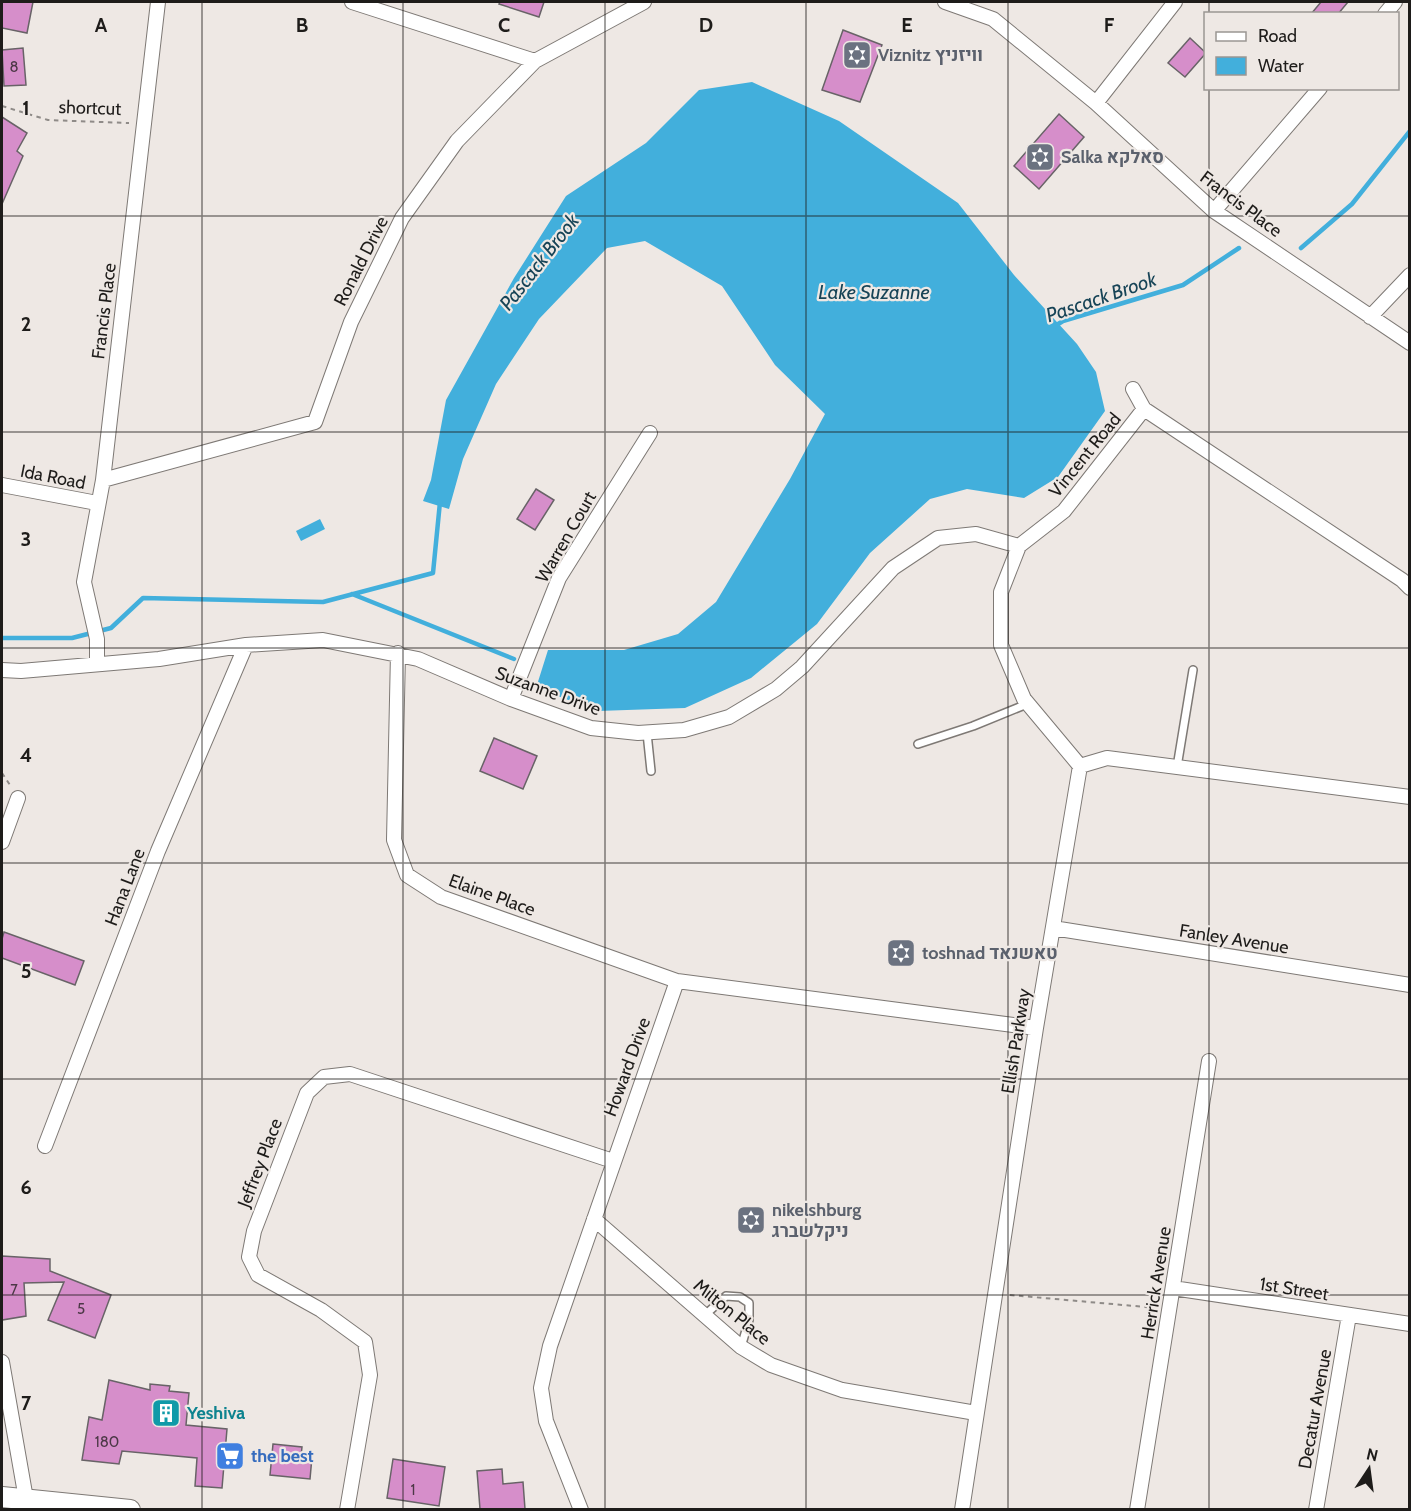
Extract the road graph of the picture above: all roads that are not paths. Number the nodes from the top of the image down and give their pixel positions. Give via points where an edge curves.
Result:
1 (158, 2) edge
2 (352, 2) edge
3 (644, 2) edge
4 (945, 2) edge
5 (1175, 2) edge
6 (535, 61) junction
7 (1318, 90) edge
8 (1096, 103) junction
9 (1214, 211) junction
10 (1410, 275) edge
11 (1370, 317) junction
12 (1410, 343) edge
13 (1133, 389) dead end
14 (1144, 409) junction
15 (650, 433) dead end
16 (103, 480) junction
17 (2, 485) edge
18 (97, 504) junction
19 (1019, 546) junction
20 (1410, 588) edge
21 (246, 645) junction
22 (398, 653) junction
23 (97, 664) junction
24 (2, 670) edge
25 (1193, 670) dead end
26 (511, 699) junction
27 (1027, 704) junction
28 (646, 733) junction
29 (918, 744) dead end
30 (1080, 766) junction
31 (1177, 767) junction
32 (651, 771) dead end
33 (1410, 797) edge
34 (18, 798) dead end
35 (2, 842) edge
36 (1053, 928) junction
37 (677, 981) junction
38 (1410, 985) edge
39 (1036, 1029) junction
40 (1209, 1061) dead end
41 (45, 1146) dead end
42 (613, 1161) junction
43 (594, 1219) junction
44 (1173, 1288) junction
45 (1349, 1315) junction
46 (705, 1316) junction
47 (1410, 1324) edge
48 (741, 1347) junction
49 (2, 1362) edge
50 (976, 1413) junction
51 (2, 1497) edge
52 (33, 1503) edge
53 (63, 1506) edge
54 (130, 1509) edge
55 (347, 1509) edge
56 (581, 1509) edge
57 (962, 1509) edge
58 (1137, 1509) edge
59 (1316, 1509) edge

1 - 16 street, Francis Place
2 - 6 street
3 - 6 street, Ronald Drive
4 - 8 street, Francis Place via 993,19
5 - 8 street
6 - 16 street, Ronald Drive via 457,141 402,218 351,322 315,422
7 - 9 street
8 - 9 street, Francis Place
9 - 11 street, Francis Place
10 - 11 street
11 - 12 street, Francis Place
13 - 14 street, Vincent Road
14 - 19 street, Vincent Road via 1064,511
14 - 20 street, Vincent Road
15 - 26 street, Warren Court via 559,578
16 - 18 street, Francis Place
17 - 18 street, Ida Road
18 - 23 street, Francis Place via 84,582 97,639
19 - 27 street via 1001,592 1001,645
19 - 28 street, Suzanne Drive via 976,534 938,538 893,568 776,690 729,717 684,730
21 - 22 street, Suzanne Drive via 323,640
21 - 23 street, Suzanne Drive
21 - 41 street, Hana Lane via 158,851
22 - 26 street, Suzanne Drive
22 - 37 street, Elaine Place via 394,840 407,875 441,897
23 - 24 street, Suzanne Drive
25 - 31 lane
26 - 28 street, Suzanne Drive via 591,728
27 - 29 lane
27 - 30 street
28 - 32 lane
30 - 31 street via 1107,758
30 - 36 street, Ellish Parkway
31 - 33 street
34 - 35 street
36 - 38 street, Fanley Avenue
36 - 39 street, Ellish Parkway
37 - 39 street
37 - 42 street, Howard Drive
39 - 50 street, Ellish Parkway
40 - 44 street, Herrick Avenue
42 - 43 street, Howard Drive
42 - 55 street, Jeffrey Place via 350,1074 324,1077 307,1093 254,1231 249,1257 258,1275 321,1310 364,1342 370,1376
43 - 46 street, Milton Place
43 - 56 street, Howard Drive via 550,1346 542,1388 546,1421
44 - 45 street, 1st Street
44 - 58 street, Herrick Avenue
45 - 47 street, 1st Street
45 - 59 street, Decatur Avenue
46 - 48 street, Milton Place
46 - 48 lane via 726,1296 740,1297 749,1303 749,1320
48 - 50 street, Milton Place via 771,1365 842,1390
49 - 52 street
50 - 57 street, Ellish Parkway
51 - 52 street
52 - 53 street
53 - 54 street

